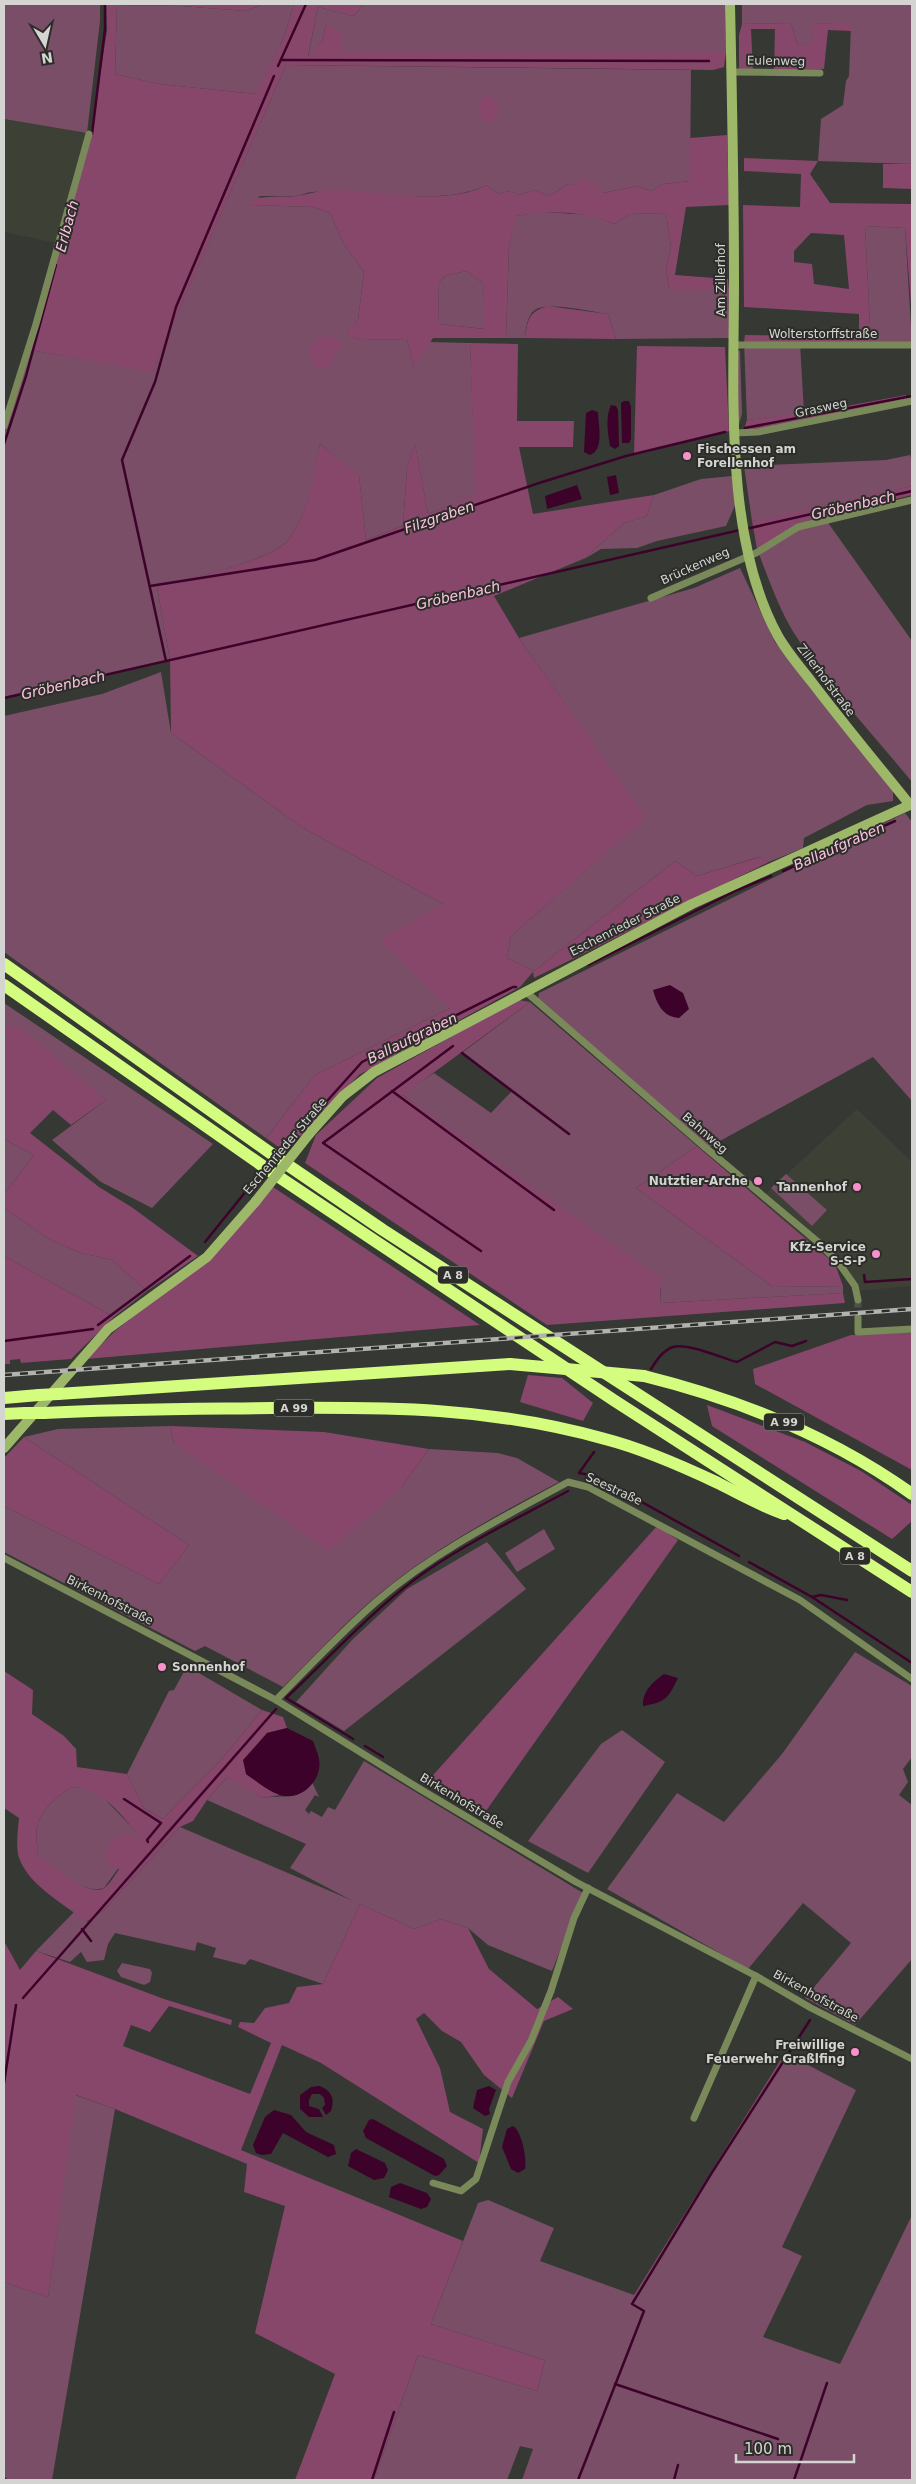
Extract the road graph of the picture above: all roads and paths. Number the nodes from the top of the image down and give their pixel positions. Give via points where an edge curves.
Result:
1 (730, 4) edge
2 (732, 72) junction
3 (820, 73) dead end
4 (89, 134) dead end
5 (734, 345) junction
6 (912, 345) edge
7 (912, 401) edge
8 (4, 426) edge
9 (734, 433) junction
10 (912, 500) edge
11 (749, 555) junction
12 (651, 598) dead end
13 (911, 804) edge
14 (4, 964) edge
15 (4, 985) edge
16 (526, 991) junction
17 (858, 1300) tunnel mouth
18 (858, 1318) tunnel mouth
19 (912, 1328) edge
20 (4, 1398) edge
21 (4, 1414) edge
22 (4, 1448) edge
23 (912, 1494) edge
24 (798, 1520) junction
25 (4, 1558) edge
26 (912, 1571) edge
27 (912, 1592) edge
28 (912, 1678) edge
29 (276, 1700) junction
30 (588, 1888) junction
31 (756, 1976) junction
32 (912, 2059) edge
33 (694, 2118) dead end
34 (433, 2182) dead end

1 - 2 street, Am Zillerhof
2 - 3 street, Eulenweg
2 - 5 street, Am Zillerhof
4 - 8 street via 39,315
5 - 6 street, Wolterstorffstraße
5 - 9 street, Am Zillerhof
7 - 9 street, Grasweg via 758,432
9 - 11 street, Am Zillerhof via 736,474
10 - 11 street, Brückenweg via 798,527
11 - 12 street, Brückenweg
11 - 13 street, Zillerhofstraße via 761,598 778,637 836,714
13 - 16 street, Eschenrieder Straße via 692,904
14 - 26 highway, A 8 via 276,1158 383,1230
15 - 24 highway, A 8 via 270,1171
16 - 17 street, Bahnweg via 818,1242 855,1286
16 - 22 street, Eschenrieder Straße, bridge via 374,1072 343,1096 207,1257 108,1329
18 - 19 street via 858,1332
20 - 23 highway, A 99, bridge via 510,1364 576,1368 644,1376 746,1406 794,1426 876,1469
21 - 24 highway, A 99, bridge via 143,1408 371,1407 474,1412 606,1439 665,1460
24 - 27 highway, A 8
25 - 29 street, Birkenhofstraße
28 - 29 street, Seestraße via 800,1600 596,1491 568,1482 465,1538 420,1568 377,1601
29 - 30 street, Birkenhofstraße
30 - 31 street, Birkenhofstraße
30 - 34 street via 574,1918 531,2041 508,2082 476,2179 461,2190
31 - 32 street, Birkenhofstraße
31 - 33 street

